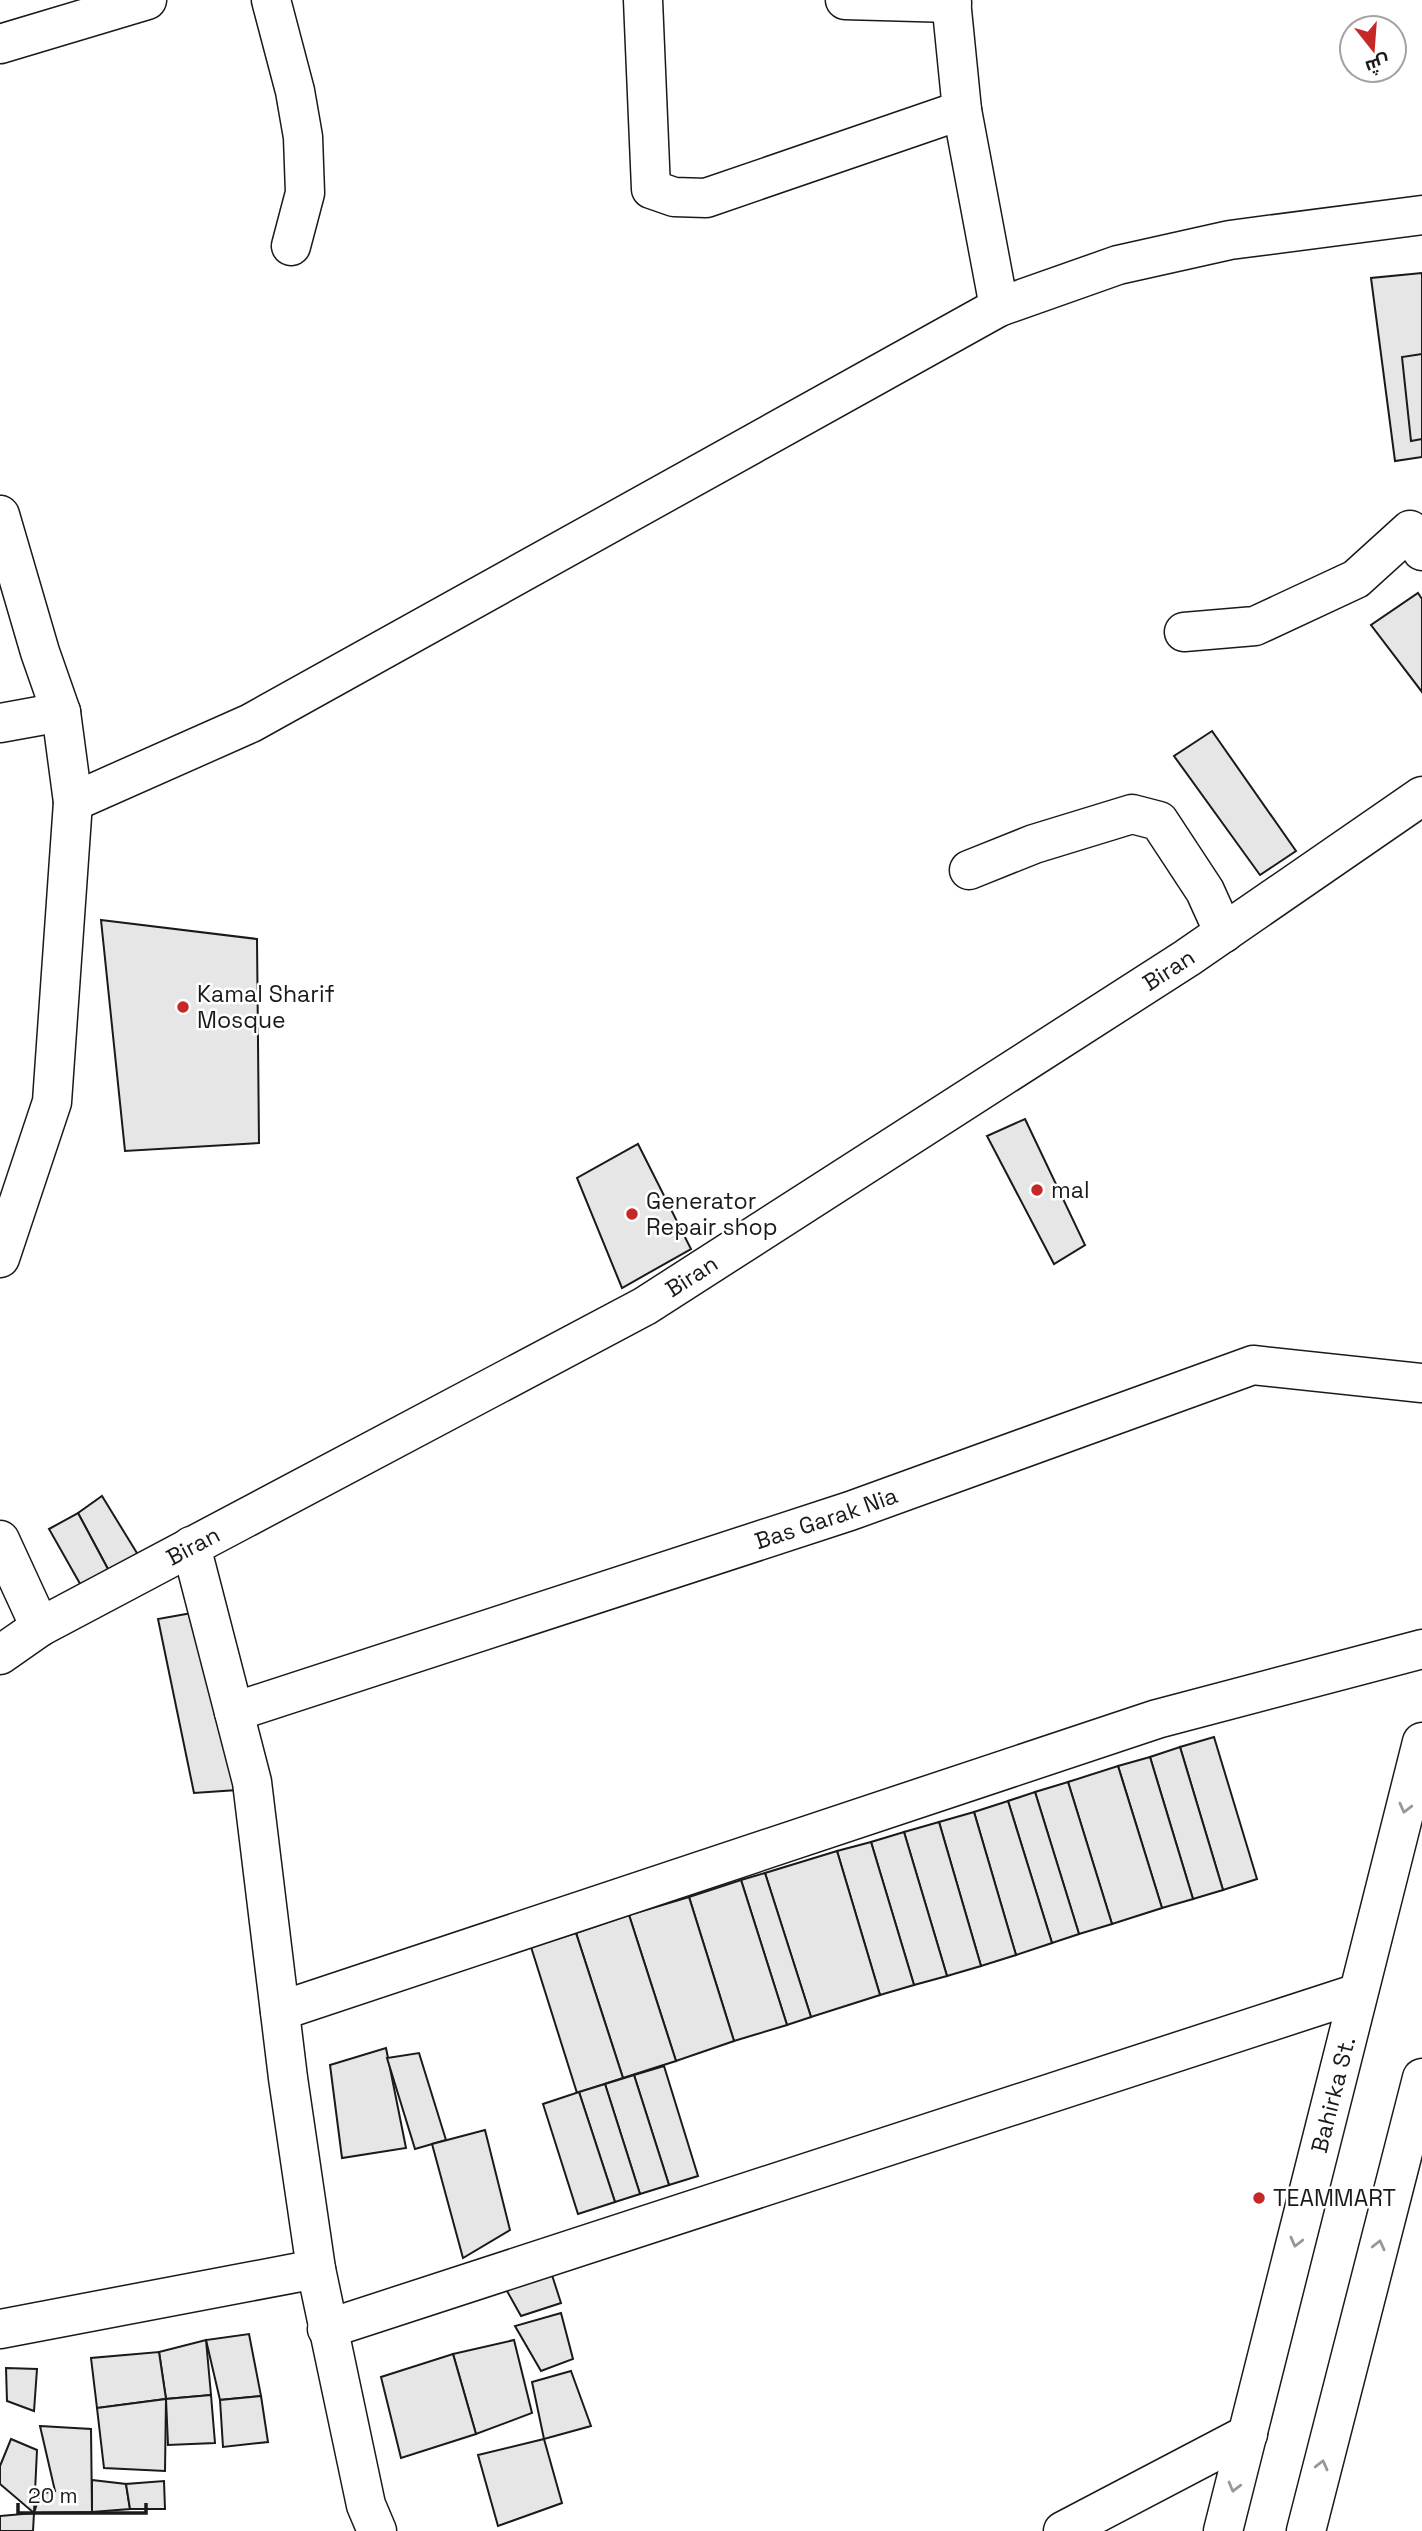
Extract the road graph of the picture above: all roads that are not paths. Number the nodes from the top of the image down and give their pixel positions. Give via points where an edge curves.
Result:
1 (147, 0) edge
2 (271, 0) edge
3 (643, 0) edge
4 (845, 0) edge
5 (952, 1) edge
6 (0, 44) edge
7 (962, 110) junction
8 (1422, 213) edge
9 (291, 246) dead end
10 (999, 307) junction
11 (0, 515) edge
12 (1422, 551) edge
13 (1184, 632) dead end
14 (61, 712) junction
15 (0, 723) edge
16 (1422, 796) edge
17 (73, 802) junction
18 (969, 870) dead end
19 (1224, 933) junction
20 (14, 1182) edge
21 (0, 1258) edge
22 (1422, 1383) edge
23 (0, 1540) edge
24 (191, 1546) junction
25 (40, 1627) junction
26 (1422, 1649) edge
27 (0, 1655) edge
28 (234, 1712) junction
29 (1422, 1742) edge
30 (1358, 1993) junction
31 (280, 2011) junction
32 (1422, 2078) edge
33 (316, 2269) junction
34 (0, 2329) edge
35 (327, 2329) junction
36 (1248, 2434) junction
37 (377, 2531) edge
38 (1063, 2531) edge
39 (1223, 2531) edge
40 (1306, 2531) edge

1 - 6 street
2 - 9 street via 303,137 306,194
3 - 7 street via 651,189 674,197 706,198
4 - 5 street
5 - 7 street
7 - 10 street
8 - 10 street via 1230,240 1118,265
10 - 17 street via 251,723
11 - 14 street
12 - 13 street via 1410,530 1356,579 1255,626
14 - 15 street
14 - 17 street
16 - 19 street, Biran
17 - 20 street via 52,1102
18 - 19 street via 1132,814 1159,821 1205,891
19 - 24 street, Biran via 645,1306
20 - 21 street
22 - 28 street, Bas Garak Nia via 1252,1365 850,1511
23 - 25 street
24 - 25 street, Biran
24 - 28 street
25 - 27 street, Biran
26 - 31 street via 1157,1719
28 - 31 street via 252,1782
29 -> 30 street, Bahirka St.
30 - 35 street
30 -> 36 street, Bahirka St.
31 - 33 street
40 -> 32 street
33 - 34 street
33 - 35 street
35 - 37 street via 366,2505
36 - 38 street
36 -> 39 street, Bahirka St.

